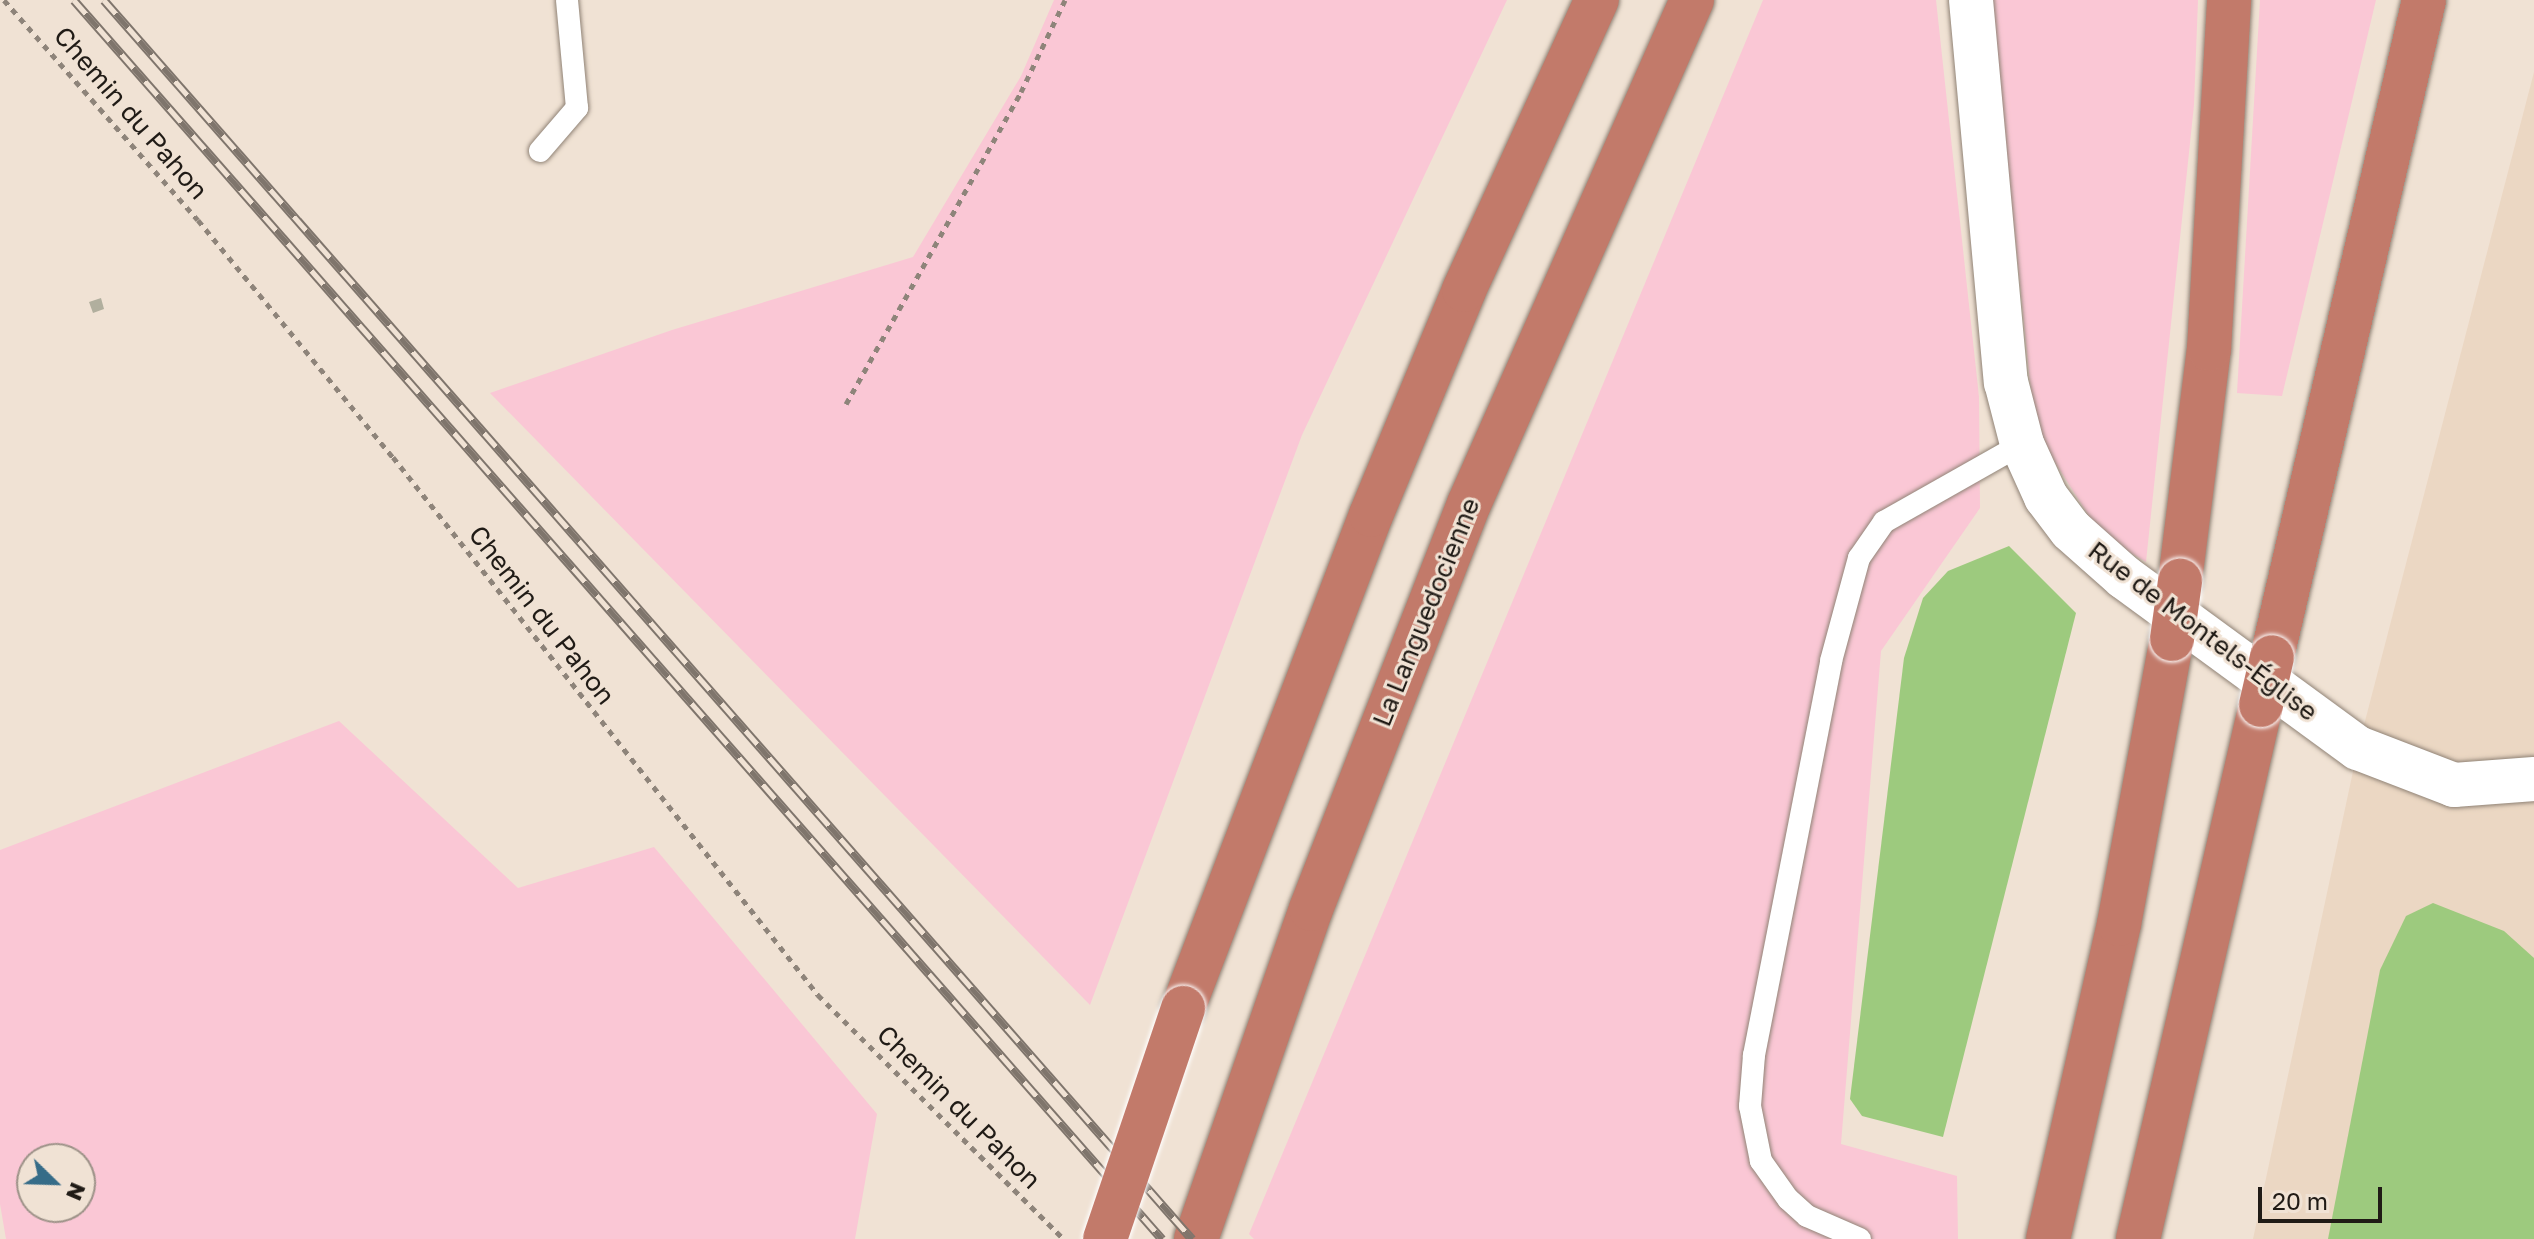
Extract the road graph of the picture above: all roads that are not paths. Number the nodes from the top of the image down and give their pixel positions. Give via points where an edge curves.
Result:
1 (567, 0) edge
2 (1597, 0) edge
3 (1692, 0) edge
4 (1971, 0) edge
5 (2229, 0) edge
6 (2424, 0) edge
7 (540, 151) dead end
8 (2022, 444) junction
9 (2534, 779) edge
10 (1105, 1239) edge
11 (1196, 1239) edge
12 (1860, 1239) edge
13 (2048, 1239) edge
14 (2138, 1239) edge

1 - 7 lane via 577,108
2 - 10 highway, bridge via 1464,290 1376,501 1183,1008
3 - 11 highway, La Languedocienne via 1469,504 1311,909
4 - 8 street, Rue de Montels-Église via 2006,382
5 - 13 highway, bridge via 2209,349 2172,639 2119,924
6 - 14 highway, bridge
8 - 9 street, Rue de Montels-Église via 2046,497 2071,530 2124,577 2358,748 2454,785
8 - 12 lane via 1884,522 1859,558 1831,661 1754,1055 1750,1106 1761,1161 1788,1199 1807,1216

